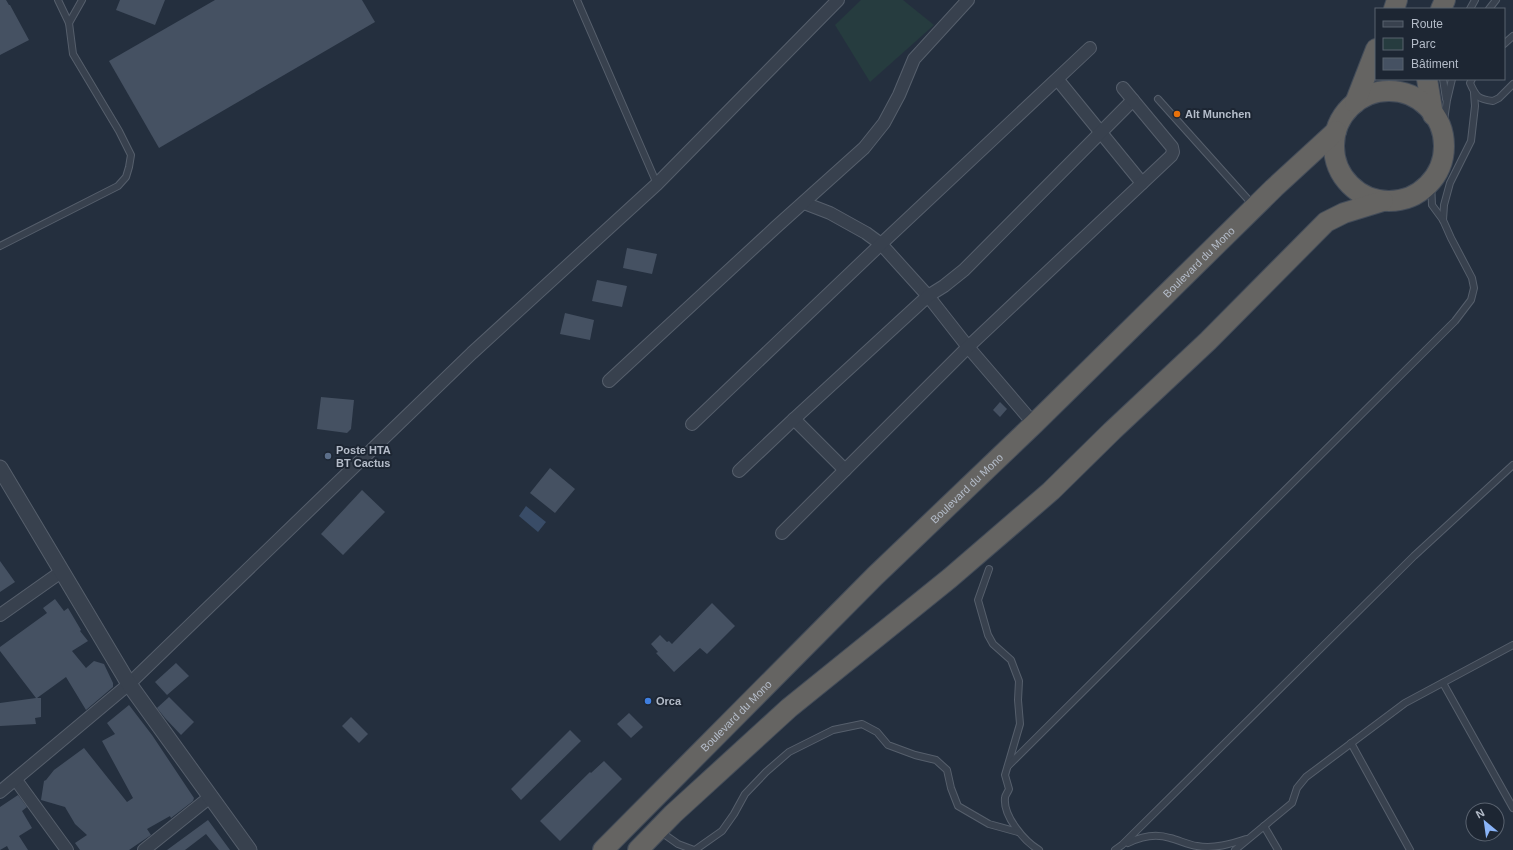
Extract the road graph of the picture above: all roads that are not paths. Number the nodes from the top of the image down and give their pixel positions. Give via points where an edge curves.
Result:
1 (58, 0) edge
2 (82, 0) edge
3 (577, 0) edge
4 (838, 0) edge
5 (968, 0) edge
6 (1496, 0) edge
7 (1490, 8) edge
8 (70, 23) junction
9 (1513, 36) edge
10 (1505, 43) edge
11 (1090, 48) dead end
12 (1375, 51) edge
13 (1058, 80) junction
14 (1427, 80) edge
15 (1444, 80) edge
16 (1452, 80) edge
17 (1472, 80) edge
18 (1513, 84) edge
19 (1123, 88) dead end
20 (1474, 92) junction
21 (1158, 99) dead end
22 (1133, 100) junction
23 (1446, 100) junction
24 (1354, 103) junction
25 (1433, 115) junction
26 (1336, 131) junction
27 (1101, 133) junction
28 (1442, 134) junction
29 (1431, 181) junction
30 (1142, 183) junction
31 (657, 184) junction
32 (1383, 201) junction
33 (804, 203) junction
34 (1255, 207) junction
35 (1443, 220) junction
36 (881, 244) junction
37 (0, 246) edge
38 (928, 296) junction
39 (968, 346) junction
40 (609, 381) dead end
41 (794, 419) junction
42 (692, 424) dead end
43 (1034, 424) junction
44 (1513, 465) edge
45 (0, 468) edge
46 (845, 470) junction
47 (739, 471) dead end
48 (782, 533) dead end
49 (989, 569) dead end
50 (61, 572) junction
51 (0, 615) edge
52 (1513, 645) edge
53 (1442, 683) junction
54 (129, 684) junction
55 (1351, 743) junction
56 (1008, 766) junction
57 (16, 780) junction
58 (0, 792) edge
59 (210, 797) junction
60 (1513, 808) edge
61 (1264, 826) junction
62 (658, 829) junction
63 (1018, 832) junction
64 (1250, 838) junction
65 (1122, 845) junction
66 (67, 850) edge
67 (144, 850) edge
68 (249, 850) edge
69 (603, 850) edge
70 (638, 850) edge
71 (695, 850) edge
72 (1039, 850) edge
73 (1115, 850) edge
74 (1235, 850) edge
75 (1278, 850) edge
76 (1410, 850) edge

1 - 8 lane
2 - 8 lane
3 - 31 lane
4 - 31 street
5 - 33 street via 914,59 884,123 864,148
6 - 7 lane
8 - 37 lane via 73,54 131,155 126,177 118,186
9 - 10 lane
11 - 13 street
12 - 24 highway
13 - 27 street
13 - 36 street
14 - 25 highway
15 - 23 lane
16 - 23 lane
17 - 20 lane via 1470,83
18 - 20 lane via 1493,101 1480,99
19 - 22 street
20 - 35 lane via 1471,141 1450,183
21 - 34 lane
22 - 27 street
22 - 30 street via 1172,147 1173,152
23 - 28 lane
24 - 25 highway via 1379,93 1396,92 1413,98
24 - 26 highway via 1342,116
25 - 28 highway
26 - 32 highway via 1334,150 1343,177 1360,193
26 - 34 highway, Boulevard du Mono
27 - 30 street
27 - 38 street via 964,270
28 - 29 highway via 1442,158
29 - 32 highway via 1424,189 1409,198 1396,202
29 - 35 lane via 1432,205
30 - 39 street
31 - 54 street via 472,353
32 - 62 highway via 1350,210 1326,222 1208,341 1051,491 950,578 789,708
33 - 36 street via 830,212
33 - 40 street
34 - 43 highway, Boulevard du Mono
35 - 56 lane via 1472,278 1474,288 1471,300 1455,321
36 - 38 street
36 - 42 street
38 - 39 street
38 - 41 street
39 - 43 street
39 - 46 street
41 - 46 street
41 - 47 street
43 - 69 highway, Boulevard du Mono via 875,576
44 - 65 lane via 1414,556
45 - 50 street
46 - 48 street
49 - 56 lane via 978,600 988,635 993,644 1010,660 1019,681 1020,724
50 - 51 street
50 - 54 street
52 - 53 lane
53 - 55 lane via 1405,703
53 - 60 lane
54 - 57 street
54 - 59 street
55 - 61 lane via 1306,777 1297,788 1292,803
55 - 76 lane
56 - 63 lane via 1005,775 1009,789 1005,797 1010,818
57 - 58 street
57 - 66 street
59 - 67 street
59 - 68 street
61 - 64 lane
61 - 75 lane
62 - 70 highway
62 - 71 lane via 678,844
63 - 71 lane via 989,824 958,806 947,770 942,765 936,760 914,755 888,744 877,732 862,724 834,730 789,752 745,794 722,831
63 - 72 lane
64 - 65 lane via 1230,844 1197,846 1169,837 1152,835
64 - 74 lane
65 - 73 lane

